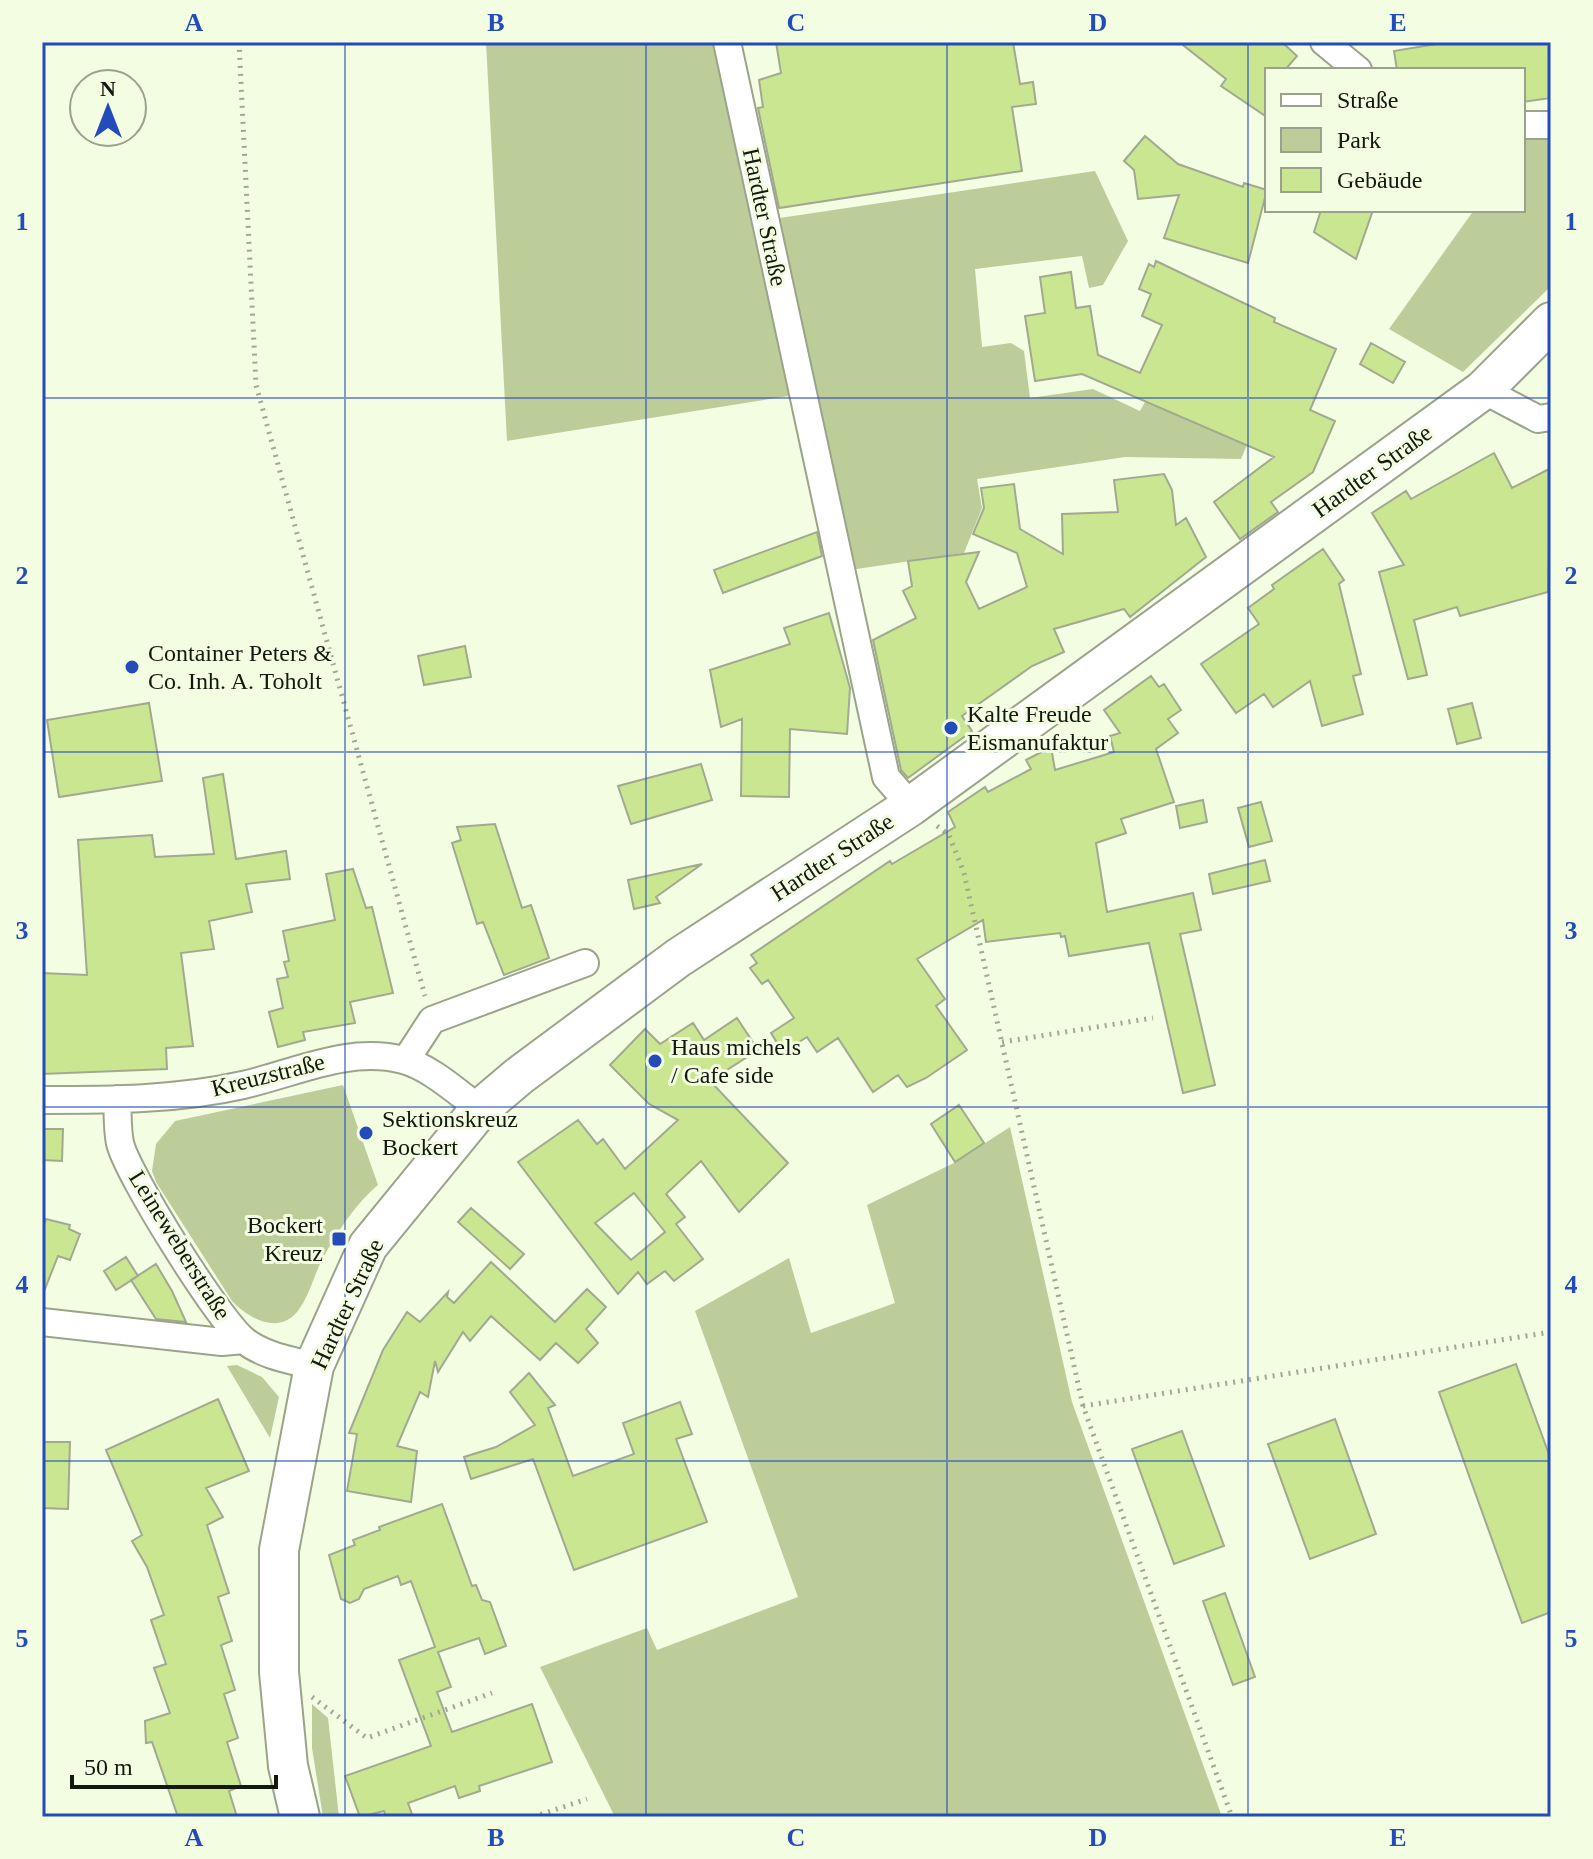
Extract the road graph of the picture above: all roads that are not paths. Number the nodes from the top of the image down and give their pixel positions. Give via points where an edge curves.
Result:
1 (727, 42) edge
2 (1324, 42) edge
3 (1356, 68) edge
4 (1525, 125) edge
5 (1551, 125) edge
6 (1551, 322) edge
7 (1483, 390) junction
8 (1551, 417) edge
9 (911, 806) junction
10 (585, 963) dead end
11 (406, 1060) junction
12 (117, 1099) junction
13 (42, 1100) edge
14 (480, 1109) junction
15 (42, 1322) edge
16 (244, 1340) junction
17 (314, 1366) junction
18 (300, 1817) edge

1 - 9 street, Hardter Straße via 886,777
2 - 3 street
4 - 5 street
6 - 7 main road, Hardter Straße
7 - 8 street via 1538,419
7 - 9 main road, Hardter Straße
9 - 14 main road, Hardter Straße via 678,958
10 - 11 street via 432,1020
11 - 12 street, Kreuzstraße via 333,1059 242,1085
11 - 14 street, Kreuzstraße
12 - 13 street, Kreuzstraße
12 - 16 street, Leineweberstraße via 120,1143 132,1172 220,1314
14 - 17 main road, Hardter Straße via 368,1246
15 - 16 street, Leineweberstraße
16 - 17 street, Leineweberstraße via 263,1352
17 - 18 main road, Hardter Straße via 279,1550 279,1672 288,1766

